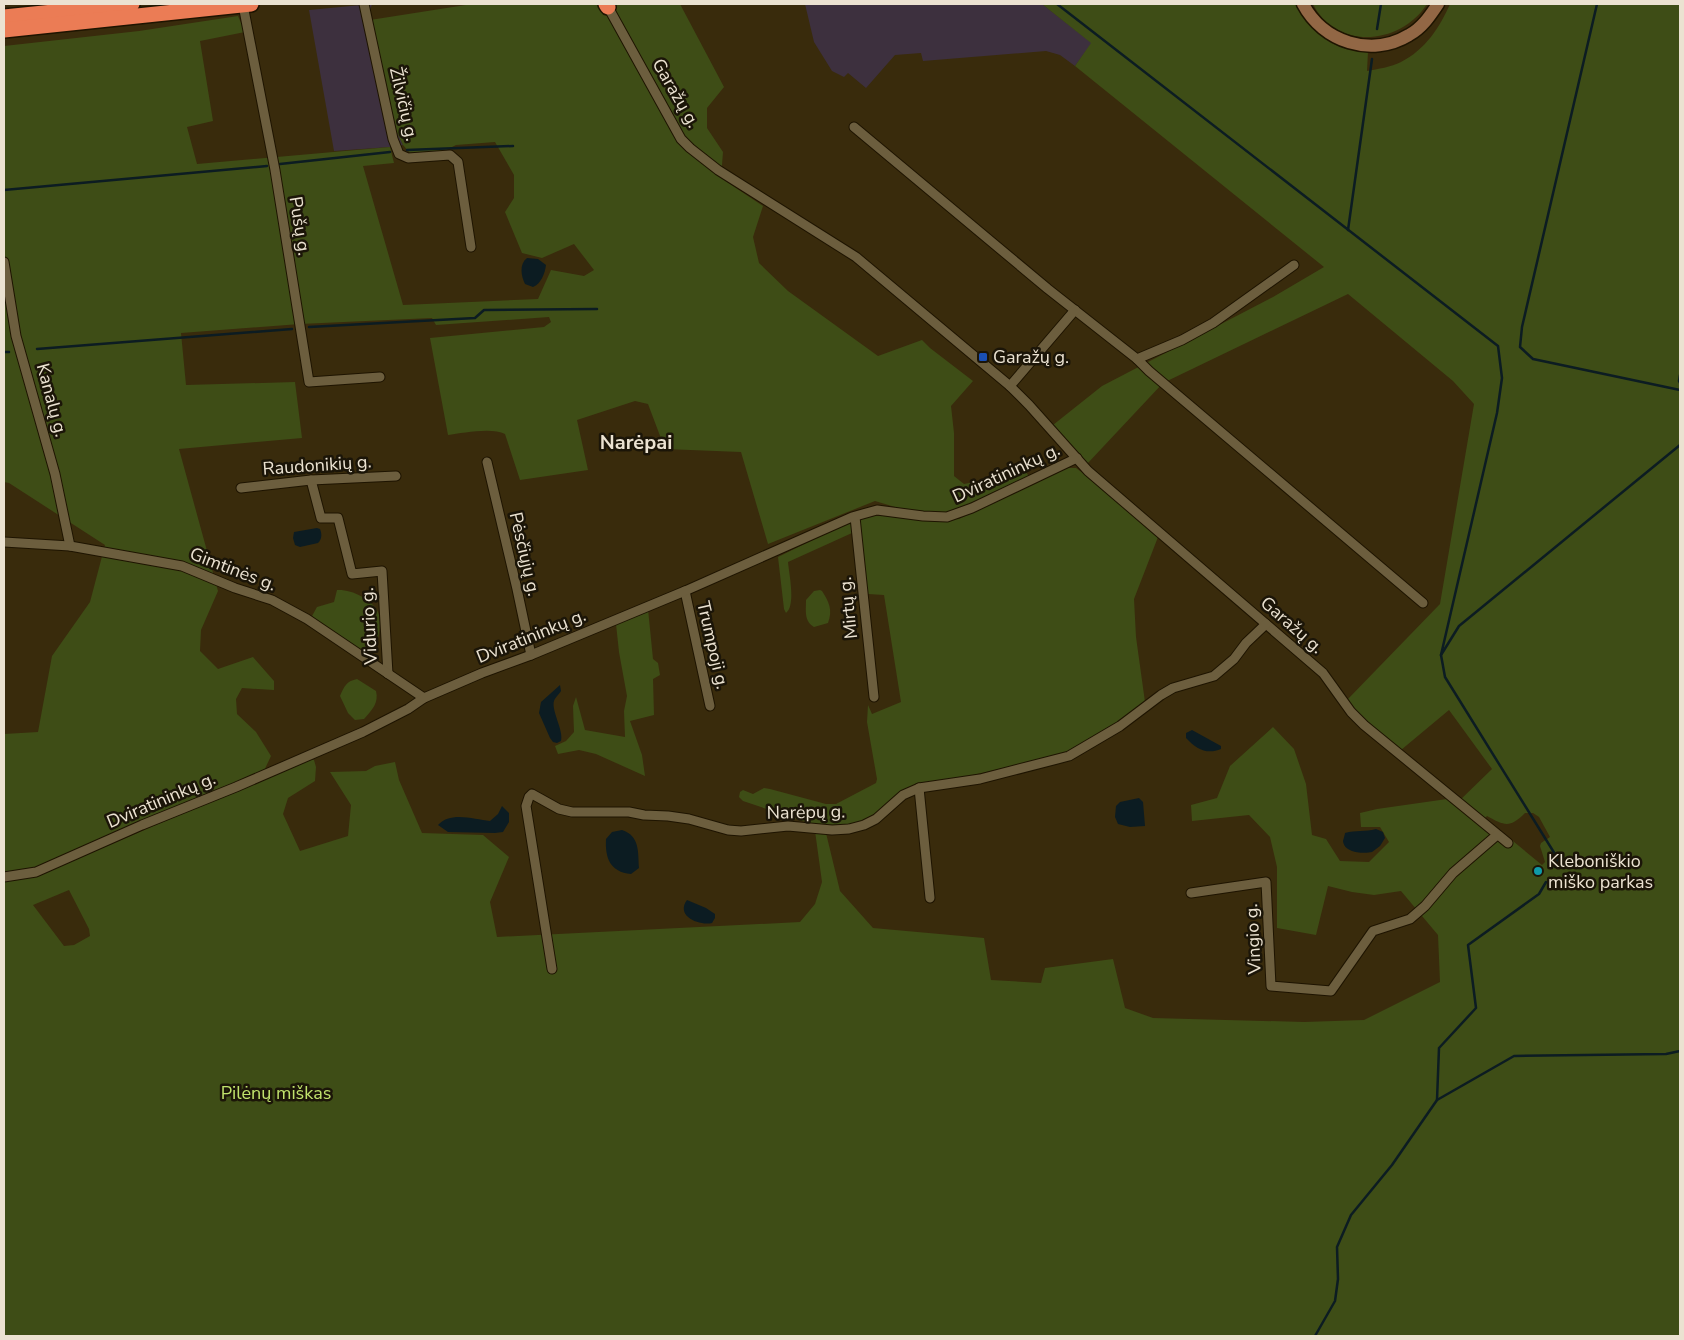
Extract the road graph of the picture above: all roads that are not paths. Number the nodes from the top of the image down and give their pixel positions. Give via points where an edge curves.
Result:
1 (132, 4) edge
2 (247, 4) edge
3 (364, 4) edge
4 (1302, 4) edge
5 (1438, 4) edge
6 (607, 5) edge
7 (4, 17) edge
8 (4, 30) edge
9 (854, 127) dead end
10 (471, 247) dead end
11 (4, 262) edge
12 (1294, 265) dead end
13 (1075, 310) junction
14 (1137, 359) junction
15 (380, 377) dead end
16 (1010, 386) junction
17 (1077, 458) junction
18 (487, 462) dead end
19 (396, 476) dead end
20 (311, 480) junction
21 (241, 488) dead end
22 (855, 516) junction
23 (4, 542) edge
24 (70, 546) junction
25 (685, 591) junction
26 (1423, 602) dead end
27 (1266, 624) junction
28 (531, 655) junction
29 (388, 674) junction
30 (874, 696) dead end
31 (424, 698) junction
32 (710, 706) dead end
33 (919, 788) junction
34 (1496, 834) junction
35 (1508, 842) dead end
36 (4, 877) edge
37 (1192, 892) dead end
38 (930, 898) dead end
39 (552, 969) dead end

1 - 7 highway
2 - 8 highway
2 - 15 street, Pušų g. via 310,382
3 - 10 street, Žilvičių g. via 399,154 408,158 450,155 458,162
4 - 5 main road via 1313,20 1332,36 1356,45 1370,46 1384,45 1409,35
6 - 16 street, Garažų g. via 681,139 690,148 718,170 856,257
9 - 13 street
11 - 24 street, Kanalų g. via 16,336 55,474
12 - 14 street via 1213,323
13 - 14 street
13 - 16 street
14 - 26 street via 1148,372
16 - 17 street, Garažų g.
17 - 22 street, Dviratininkų g. via 947,517 877,510
17 - 27 street, Garažų g. via 1088,471
18 - 28 street, Pėsčiųjų g.
19 - 20 street, Raudonikių g.
20 - 21 street, Raudonikių g.
20 - 29 street, Vidurio g. via 321,518 338,518 352,574 382,571
22 - 25 street, Dviratininkų g.
22 - 30 street, Mirtų g.
23 - 24 street, Gimtinės g.
24 - 29 street, Gimtinės g. via 182,566 272,600 307,619
25 - 28 street, Dviratininkų g.
25 - 32 street, Trumpoji g.
27 - 33 street, Narėpų g. via 1214,676 1173,688 1120,726 1069,756 980,778
27 - 34 street, Garažų g. via 1323,674 1364,725
28 - 31 street, Dviratininkų g.
29 - 31 street, Gimtinės g.
31 - 36 street, Dviratininkų g. via 363,732 236,787 36,872
33 - 38 street
33 - 39 street, Narėpų g. via 903,795 876,819 864,825 832,830 788,826 728,830 668,816 572,812 532,794 526,806
34 - 35 street, Garažų g.
34 - 37 street, Vingio g. via 1452,873 1410,919 1373,931 1332,991 1272,986 1266,882

